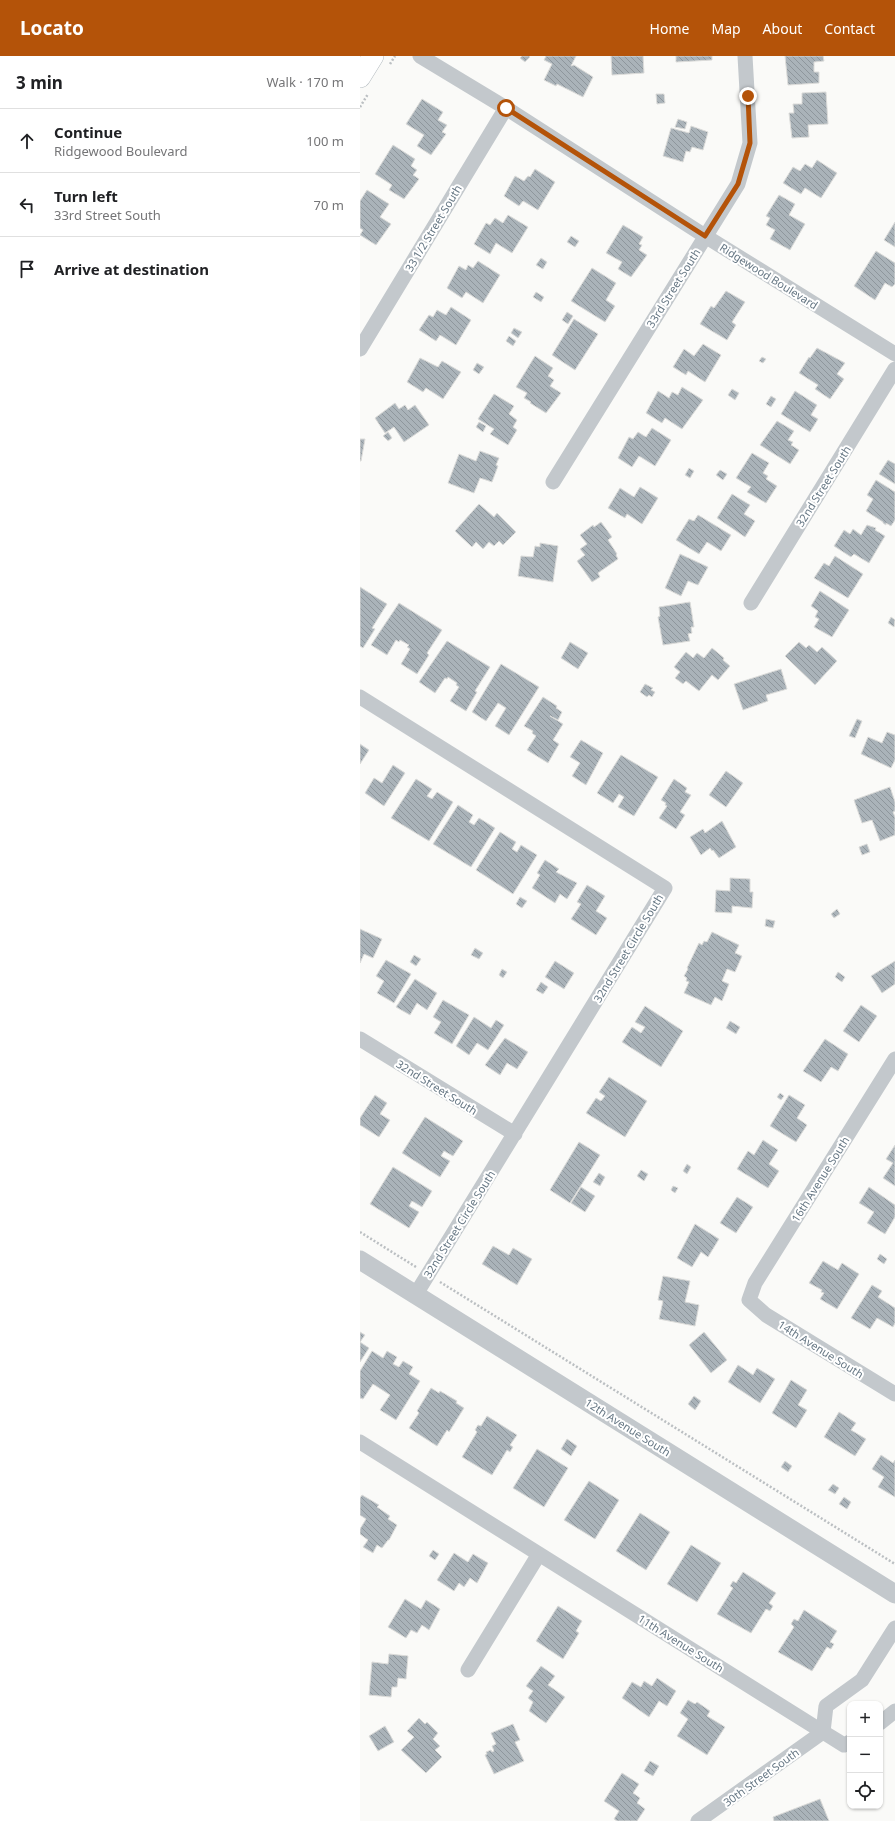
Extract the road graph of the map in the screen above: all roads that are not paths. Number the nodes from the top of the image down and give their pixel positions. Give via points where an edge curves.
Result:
1 (373, 56) edge
2 (420, 56) edge
3 (745, 56) edge
4 (360, 77) edge
5 (506, 108) junction
6 (705, 236) junction
7 (360, 349) edge
8 (895, 354) edge
9 (895, 369) edge
10 (553, 482) dead end
11 (751, 603) dead end
12 (360, 697) edge
13 (360, 1039) edge
14 (895, 1059) edge
15 (514, 1134) junction
16 (360, 1260) edge
17 (416, 1294) junction
18 (749, 1300) joint
19 (895, 1394) edge
20 (360, 1442) edge
21 (539, 1554) junction
22 (895, 1594) edge
23 (895, 1628) edge
24 (468, 1670) dead end
25 (895, 1710) edge
26 (883, 1720) edge
27 (823, 1732) junction
28 (847, 1743) edge
29 (698, 1821) edge

1 - 4 main road
2 - 5 street, Ridgewood Boulevard
3 - 6 street, 33rd Street South via 750,143 738,184
5 - 6 street, Ridgewood Boulevard
5 - 7 street, 33 1/2 Street South
6 - 8 street, Ridgewood Boulevard
6 - 10 street, 33rd Street South
9 - 11 street, 32nd Street South
12 - 15 street, 32nd Street Circle South via 665,888
13 - 15 street, 32nd Street South
14 - 18 street, 16th Avenue South via 755,1283
15 - 17 street, 32nd Street Circle South
16 - 17 street, 12th Avenue South
17 - 22 street, 12th Avenue South
18 - 19 street, 14th Avenue South via 766,1315
20 - 21 street, 11th Avenue South
21 - 24 street
21 - 27 street, 11th Avenue South
23 - 27 street via 862,1680 826,1706
25 - 26 street
27 - 28 street
27 - 29 street, 30th Street South

